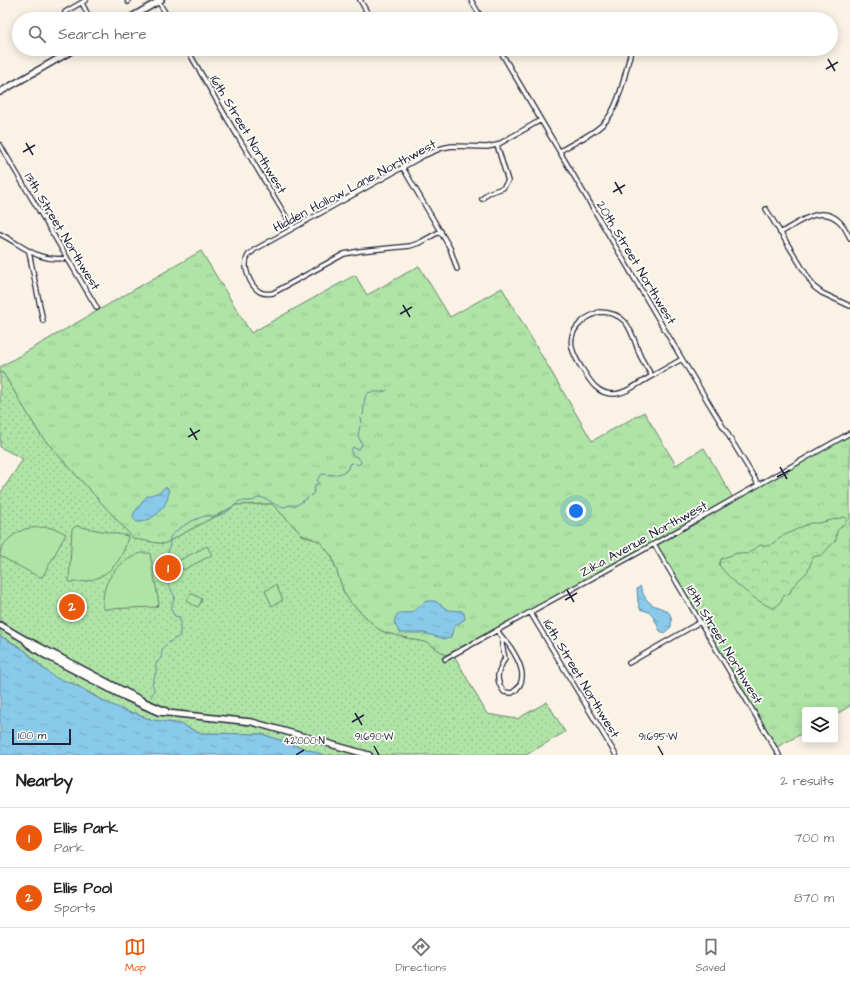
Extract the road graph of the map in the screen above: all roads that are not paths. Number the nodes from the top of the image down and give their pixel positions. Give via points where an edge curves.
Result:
1 (86, 0) edge
2 (159, 0) edge
3 (360, 0) edge
4 (471, 0) edge
5 (82, 3) junction
6 (65, 12) edge
7 (86, 12) edge
8 (139, 12) edge
9 (165, 12) edge
10 (367, 12) edge
11 (478, 12) edge
12 (63, 56) edge
13 (191, 56) edge
14 (503, 56) edge
15 (630, 56) edge
16 (0, 92) edge
17 (541, 120) junction
18 (0, 145) edge
19 (497, 145) junction
20 (560, 151) junction
21 (403, 168) junction
22 (482, 199) dead end
23 (766, 209) dead end
24 (293, 228) junction
25 (441, 231) junction
26 (780, 233) junction
27 (0, 234) edge
28 (850, 238) edge
29 (28, 252) junction
30 (68, 258) junction
31 (457, 269) dead end
32 (850, 306) edge
33 (97, 308) dead end
34 (43, 321) dead end
35 (682, 359) junction
36 (652, 376) junction
37 (850, 433) edge
38 (758, 484) junction
39 (654, 544) junction
40 (530, 612) junction
41 (700, 622) junction
42 (0, 625) edge
43 (497, 630) junction
44 (502, 638) junction
45 (445, 659) dead end
46 (629, 663) dead end
47 (369, 755) edge
48 (616, 755) edge
49 (779, 755) edge

1 - 5 street
2 - 8 street
2 - 9 street
3 - 10 street
4 - 11 street
5 - 6 street
5 - 7 street
12 - 16 street
13 - 24 street, 16th Street Northwest
14 - 17 street, 20th Street Northwest
15 - 20 street via 616,105 610,116 598,128
17 - 19 street, Hidden Hollow Lane Northwest
17 - 20 street, 20th Street Northwest
18 - 30 street, 13th Street Northwest
19 - 21 street, Hidden Hollow Lane Northwest via 442,148
19 - 22 street via 508,181 503,188 488,193
20 - 35 street, 20th Street Northwest
21 - 24 street, Hidden Hollow Lane Northwest
21 - 25 street
23 - 26 street
24 - 25 street, Hidden Hollow Lane Northwest via 249,255 247,272 261,292 273,294 344,254 360,250 410,246
25 - 31 street via 453,254
26 - 28 street via 810,216 822,213 839,221
26 - 32 street via 814,287
27 - 29 street
29 - 30 street via 57,260
29 - 34 street
30 - 33 street, 13th Street Northwest
35 - 36 street
35 - 38 street, 20th Street Northwest
36 - 36 street via 640,355 634,335 619,316 599,312 586,318 576,327 572,337 572,350 589,379 600,391 618,393
37 - 38 street, Zika Avenue Northwest
38 - 39 street, Zika Avenue Northwest
39 - 40 street, Zika Avenue Northwest
39 - 41 street, 18th Street Northwest
40 - 43 street, Zika Avenue Northwest
40 - 48 street, 16th Street Northwest
41 - 46 street
41 - 49 street, 18th Street Northwest
42 - 47 street via 24,640 172,714 252,722
43 - 44 street
43 - 45 street, Zika Avenue Northwest
44 - 44 street via 520,665 522,675 522,682 512,693 504,692 498,679 498,672 505,658

